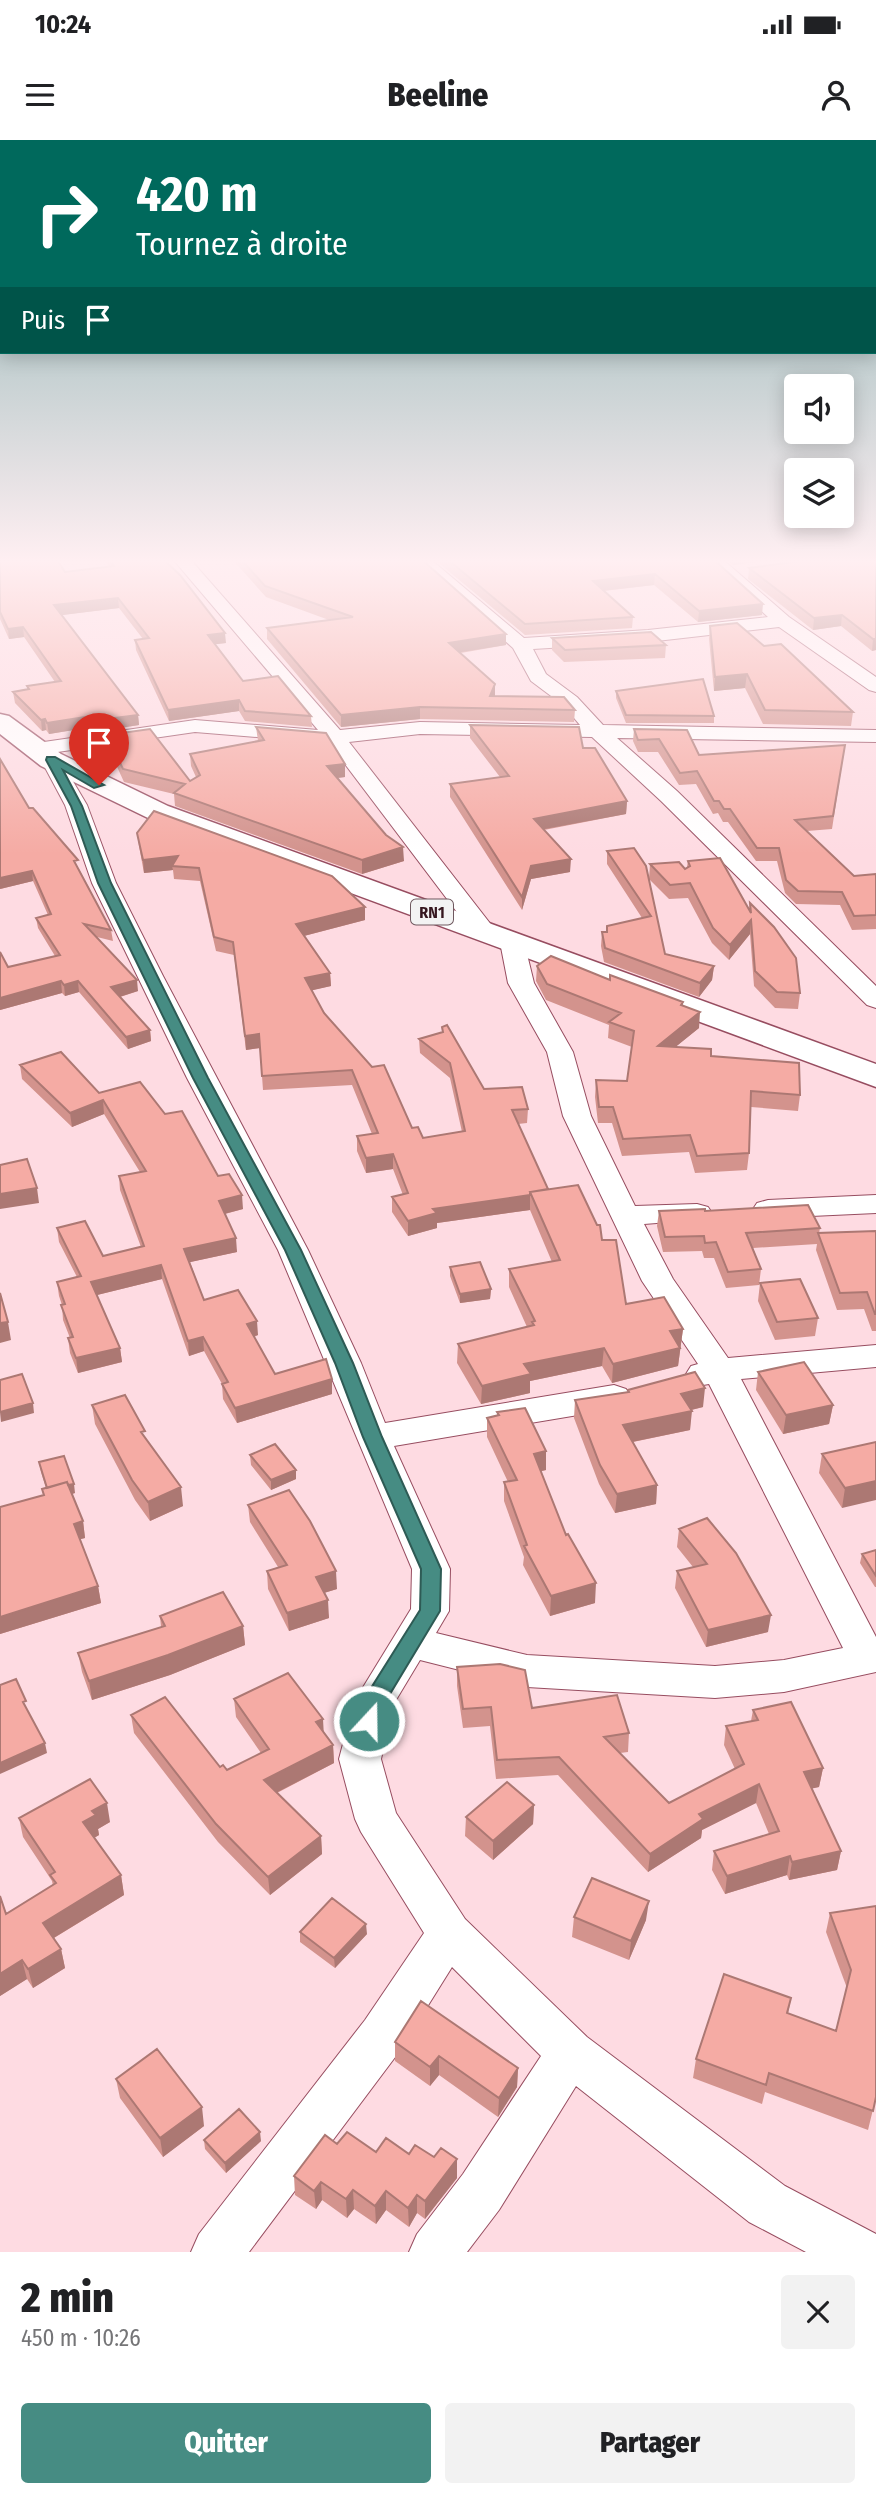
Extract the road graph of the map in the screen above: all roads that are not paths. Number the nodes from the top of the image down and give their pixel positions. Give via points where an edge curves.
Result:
1 (265, 657) edge
2 (528, 657) edge
3 (834, 657) edge
4 (876, 686) edge
5 (0, 722) edge
6 (595, 729) junction
7 (876, 736) edge
8 (335, 737) junction
9 (44, 754) junction
10 (498, 936) junction
11 (864, 979) edge
12 (876, 1000) edge
13 (876, 1076) edge
14 (876, 1204) edge
15 (625, 1216) junction
16 (876, 1356) edge
17 (719, 1370) junction
18 (373, 1437) junction
19 (410, 1642) junction
20 (872, 1658) edge
21 (449, 1933) junction
22 (570, 2053) junction
23 (217, 2252) edge
24 (435, 2252) edge
25 (858, 2252) edge

1 - 8 street
2 - 6 street via 538,677 570,701
3 - 4 street
5 - 9 highway, RN1
6 - 7 street
6 - 8 street via 420,728
6 - 11 street
8 - 9 street via 195,726
8 - 10 street
9 - 10 highway, RN1 via 158,812
9 - 18 street via 76,806 104,883 293,1250
10 - 13 highway, RN1
10 - 15 street via 560,1052 577,1116
11 - 12 street
14 - 15 street
15 - 17 street via 658,1281
16 - 17 street
17 - 18 street via 654,1387
17 - 20 street
18 - 19 street via 431,1569 430,1611
19 - 20 street via 527,1671 715,1682 784,1676
19 - 21 street via 374,1702 360,1759 376,1819
21 - 22 street
21 - 23 street via 382,2036
22 - 24 street via 481,2192
22 - 25 street via 766,2204

